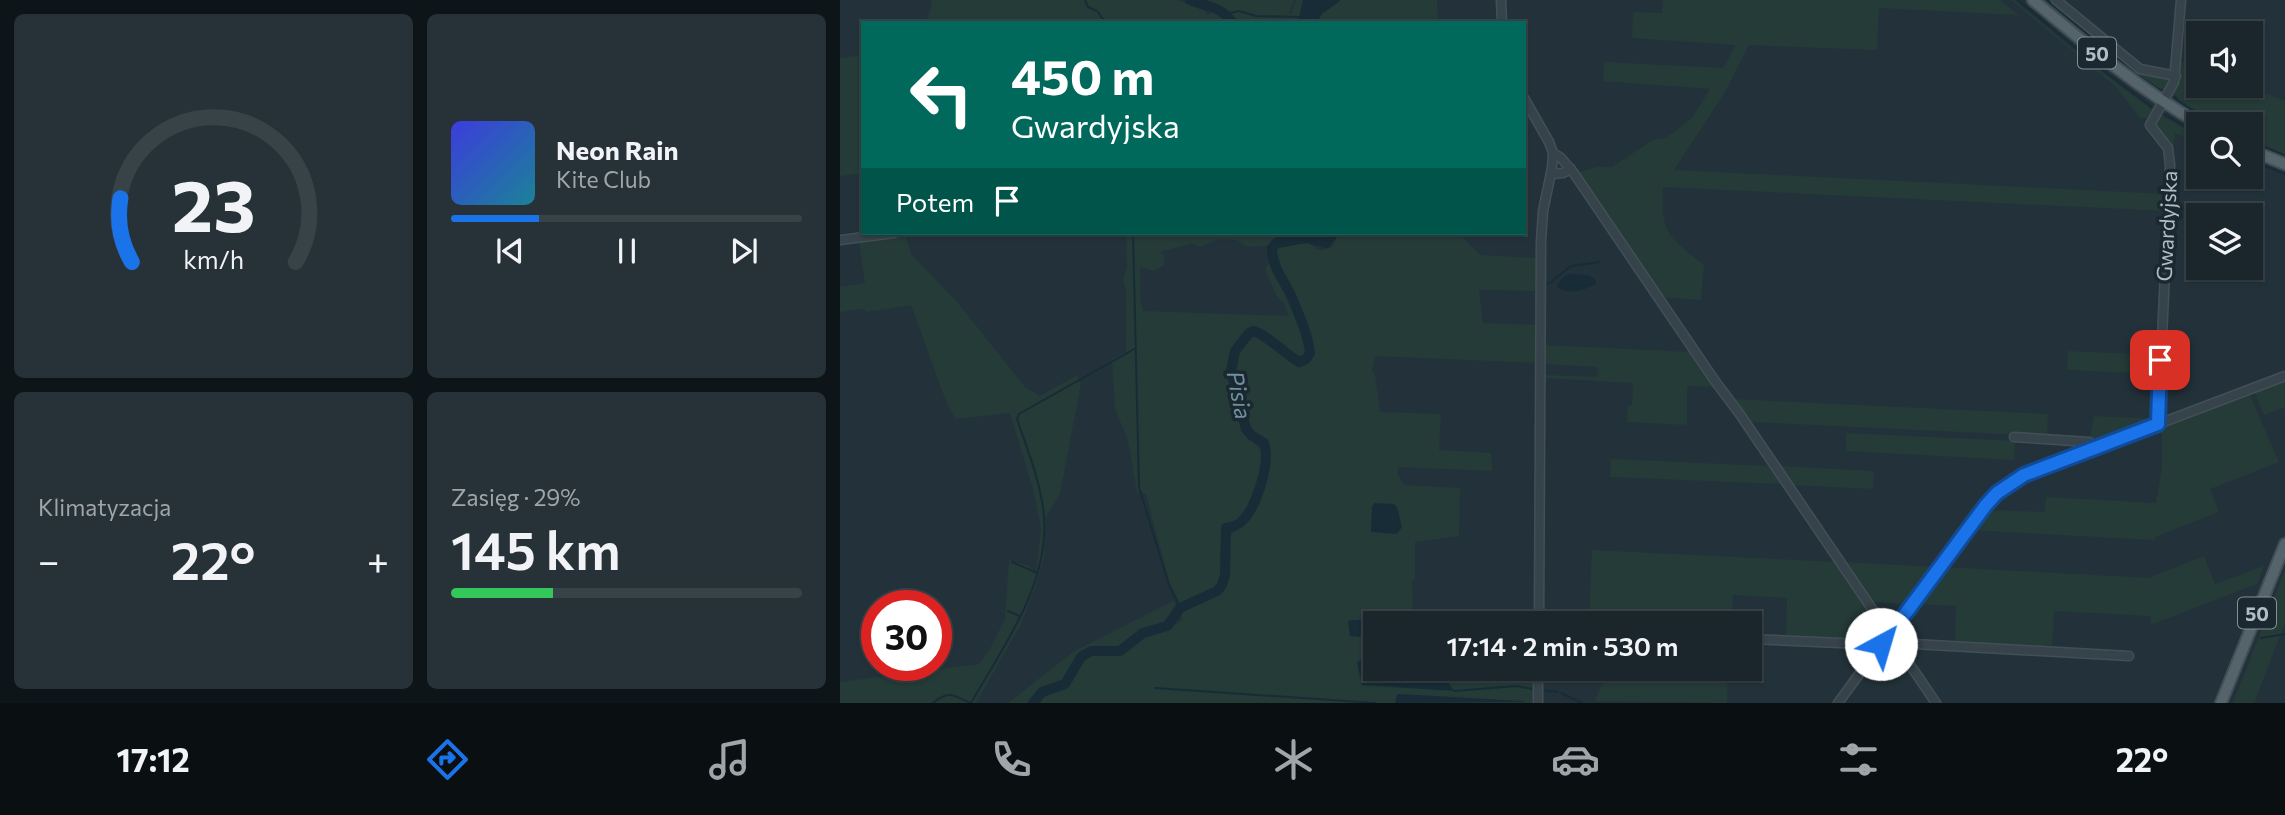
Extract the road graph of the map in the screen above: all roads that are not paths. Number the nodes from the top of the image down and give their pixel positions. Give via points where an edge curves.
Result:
1 (1501, 0) edge
2 (2033, 0) edge
3 (2056, 0) edge
4 (2180, 0) edge
5 (1503, 21) edge
6 (2176, 76) junction
7 (1526, 102) edge
8 (2163, 102) junction
9 (2186, 116) edge
10 (1553, 152) junction
11 (2263, 155) edge
12 (2285, 164) edge
13 (1571, 169) junction
14 (1551, 174) junction
15 (879, 235) edge
16 (840, 240) edge
17 (2285, 376) edge
18 (2158, 424) junction
19 (2014, 438) dead end
20 (2096, 447) junction
21 (2285, 544) edge
22 (1539, 611) edge
23 (1890, 634) junction
24 (1762, 640) edge
25 (1881, 640) junction
26 (1896, 642) junction
27 (2129, 656) dead end
28 (1538, 681) edge
29 (1538, 703) edge
30 (1838, 703) edge
31 (1936, 703) edge
32 (2221, 703) edge

1 - 5 street
2 - 8 main road, 50
3 - 6 street via 2140,69
4 - 6 street, Gwardyjska
6 - 8 street, Gwardyjska
7 - 10 street
8 - 9 main road, 50
8 - 18 street, Gwardyjska via 2150,125 2168,148 2170,165
10 - 13 street
10 - 14 street
11 - 12 main road
13 - 14 street
13 - 23 street
14 - 22 street via 1541,227
15 - 16 street
17 - 18 street
18 - 20 street
19 - 20 street via 2089,442
20 - 23 street via 2024,475 1997,493
21 - 32 main road, 50
23 - 25 street
23 - 26 street
24 - 25 street via 1862,644
25 - 30 street
26 - 27 street
26 - 31 street
28 - 29 street

